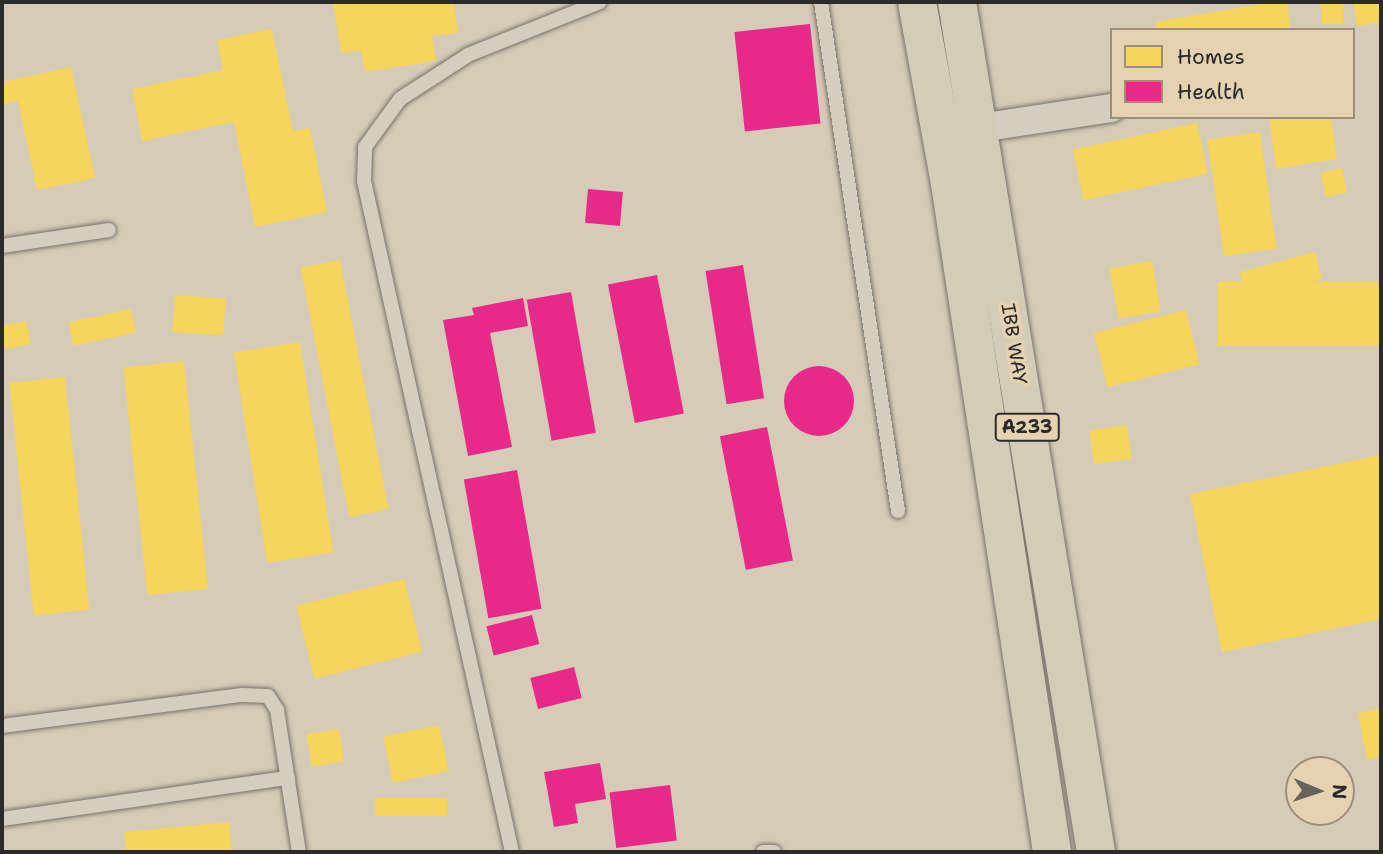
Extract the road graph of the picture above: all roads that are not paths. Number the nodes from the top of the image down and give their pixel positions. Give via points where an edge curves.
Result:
1 (600, 2) edge
2 (821, 2) edge
3 (917, 2) edge
4 (957, 2) edge
5 (1110, 108) edge
6 (979, 128) junction
7 (109, 230) dead end
8 (2, 246) edge
9 (898, 511) dead end
10 (2, 726) edge
11 (288, 778) junction
12 (2, 819) edge
13 (299, 852) edge
14 (512, 852) edge
15 (764, 852) edge
16 (774, 852) edge
17 (1052, 852) edge
18 (1096, 852) edge

1 - 14 lane via 467,55 400,99 365,147 364,181
2 - 9 lane
3 - 17 highway, A233 via 950,184
4 - 6 highway, IBB WAY / A233
5 - 6 street
6 - 18 highway, IBB WAY / A233
7 - 8 lane
10 - 11 lane via 259,694 275,701
11 - 12 lane
11 - 13 lane
15 - 16 lane

